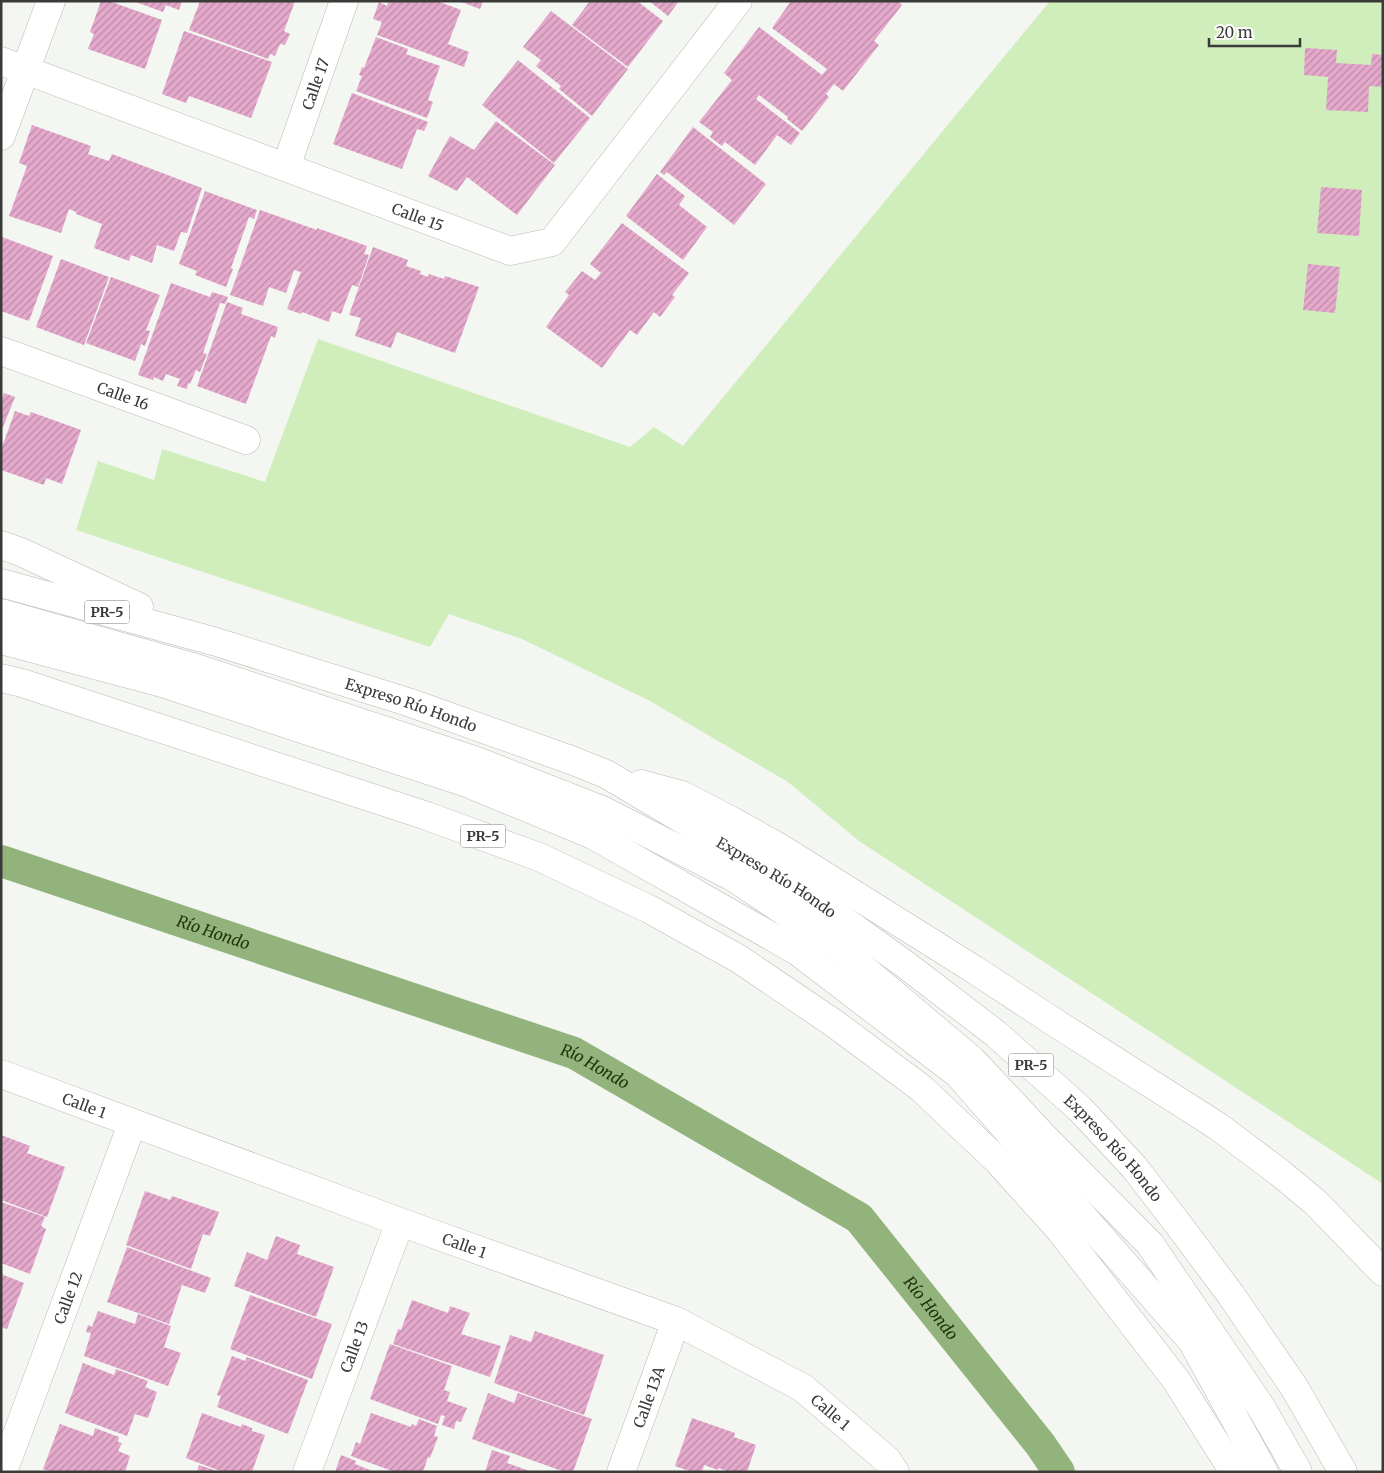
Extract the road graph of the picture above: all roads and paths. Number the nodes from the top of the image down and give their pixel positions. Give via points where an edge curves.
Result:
1 (51, 1) edge
2 (344, 1) edge
3 (738, 1) edge
4 (14, 65) edge
5 (1, 136) edge
6 (286, 167) junction
7 (1, 351) edge
8 (246, 440) dead end
9 (1, 545) edge
10 (1, 583) edge
11 (1, 613) edge
12 (1, 640) edge
13 (213, 641) junction
14 (1, 678) edge
15 (606, 774) junction
16 (1, 1074) edge
17 (132, 1124) junction
18 (400, 1222) junction
19 (1383, 1272) edge
20 (676, 1321) junction
21 (3, 1472) edge
22 (307, 1472) edge
23 (620, 1472) edge
24 (894, 1472) edge
25 (1234, 1472) edge
26 (1264, 1472) edge
27 (1298, 1472) edge
28 (1343, 1472) edge

1 - 4 main road
2 - 6 main road, Calle 17
3 - 6 main road, Calle 15 via 552,242 510,251
4 - 5 main road
4 - 6 main road, Calle 15
7 - 8 main road, Calle 16
9 - 13 main road
10 - 13 main road, Expreso Río Hondo / PR-5
11 - 27 main road via 214,674 474,760 602,810 732,877 839,948 972,1060 1150,1244 1261,1408
12 - 26 main road via 162,684 467,783 593,835 797,951 958,1074 1192,1341
13 - 15 main road, Expreso Río Hondo / PR-5 via 408,702
14 - 25 main road, PR-5 via 391,804 539,857 649,910 738,959 835,1024 921,1088 997,1160 1060,1230 1176,1380
15 - 19 main road via 682,795 840,883 1219,1127 1315,1202
15 - 28 main road, Expreso Río Hondo / PR-5 via 803,891 996,1034 1080,1109 1134,1167 1231,1295 1294,1388
16 - 17 main road, Calle 1
17 - 18 main road, Calle 1
17 - 21 main road, Calle 12
18 - 20 main road, Calle 1
18 - 22 main road, Calle 13
20 - 23 main road, Calle 13A
20 - 24 main road, Calle 1 via 803,1388 887,1460

